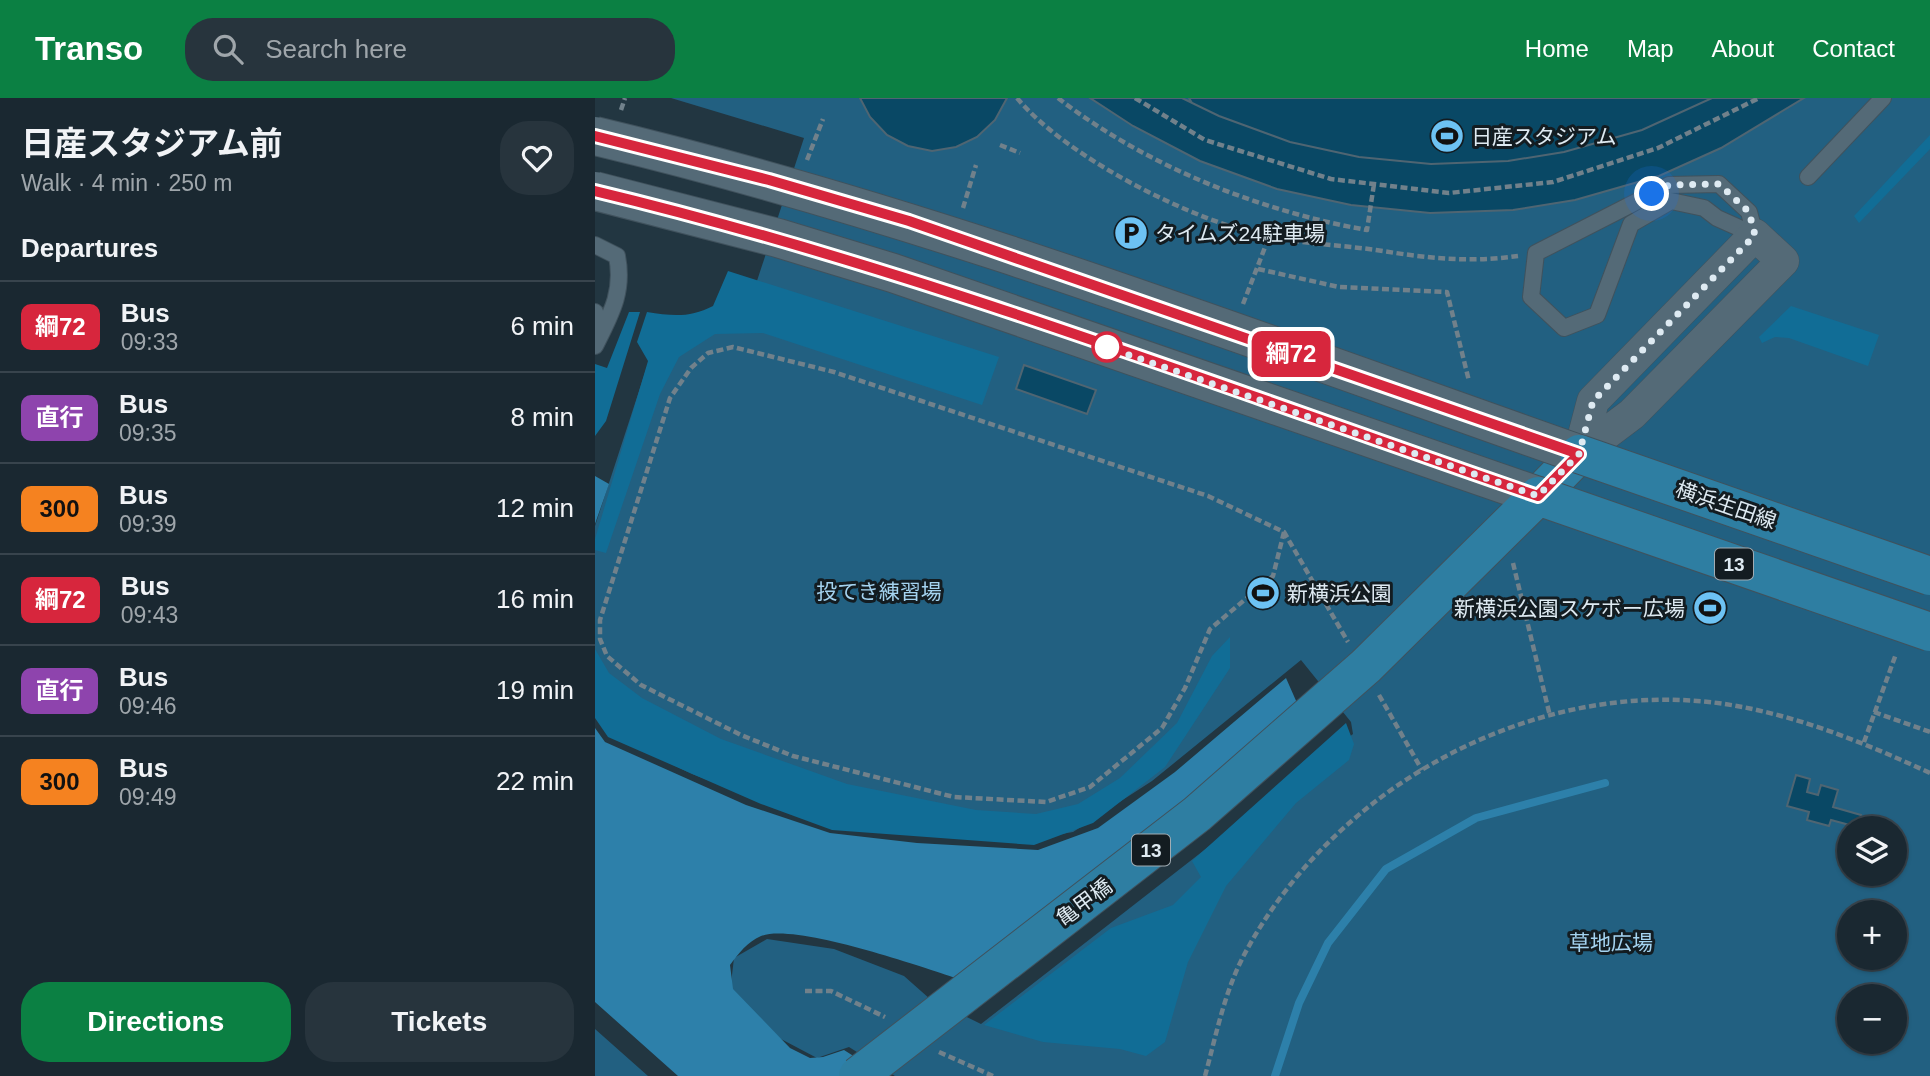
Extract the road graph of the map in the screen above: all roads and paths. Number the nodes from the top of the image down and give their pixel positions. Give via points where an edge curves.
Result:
1 (625, 98) edge
2 (1017, 98) edge
3 (1058, 98) edge
4 (1135, 98) edge
5 (1759, 98) edge
6 (1882, 98) edge
7 (823, 119) dead end
8 (608, 124) edge
9 (1000, 145) dead end
10 (1020, 153) dead end
11 (807, 160) dead end
12 (976, 165) dead end
13 (1808, 177) dead end
14 (1374, 184) junction
15 (595, 191) edge
16 (963, 209) dead end
17 (1755, 235) junction
18 (1269, 237) junction
19 (595, 246) edge
20 (1536, 253) junction
21 (1258, 269) junction
22 (1447, 292) dead end
23 (1242, 304) dead end
24 (595, 312) edge
25 (598, 340) edge
26 (1579, 454) junction
27 (1538, 496) junction
28 (1284, 532) junction
29 (1930, 576) edge
30 (1930, 632) edge
31 (1353, 651) dead end
32 (1374, 687) dead end
33 (1874, 712) dead end
34 (1930, 732) edge
35 (1422, 770) junction
36 (1930, 773) edge
37 (858, 1076) edge
38 (1205, 1076) edge

1 - 8 path
2 - 18 path via 1077,148 1120,176 1191,211
3 - 14 path via 1101,130 1183,171 1255,201 1342,226 1367,230
4 - 14 path via 1205,140 1331,178
5 - 14 path via 1658,148 1553,183 1449,193
6 - 13 lane
7 - 11 path
8 - 26 street, bridge via 909,221
9 - 10 path
12 - 16 path
15 - 27 street, bridge via 893,273
17 - 20 lane via 1749,212 1719,184 1669,185
17 - 20 lane via 1704,208 1671,201 1631,224 1597,315 1564,328 1531,297
17 - 26 street via 1593,401
18 - 20 path via 1422,259 1478,261
18 - 21 path
19 - 25 lane via 617,256 621,278
21 - 22 path via 1339,287
21 - 23 path
24 - 25 lane
26 - 27 main road, 13
26 - 29 main road, 横浜生田線, bridge
27 - 30 main road, 13, bridge
27 - 37 main road, 亀甲橋 / 13, bridge via 1429,606 1197,814
28 - 28 path via 1208,496 834,372 733,347 708,353 670,398 600,620 600,639 607,656 641,685 793,756 954,797 1046,802 1090,787 1162,728 1210,629 1273,576
28 - 31 path
32 - 35 path
33 - 34 path
35 - 36 path via 1470,744 1564,712 1622,703 1681,702 1724,704 1771,714 1864,742
35 - 38 path via 1364,808 1317,853 1275,903 1243,957 1226,998

